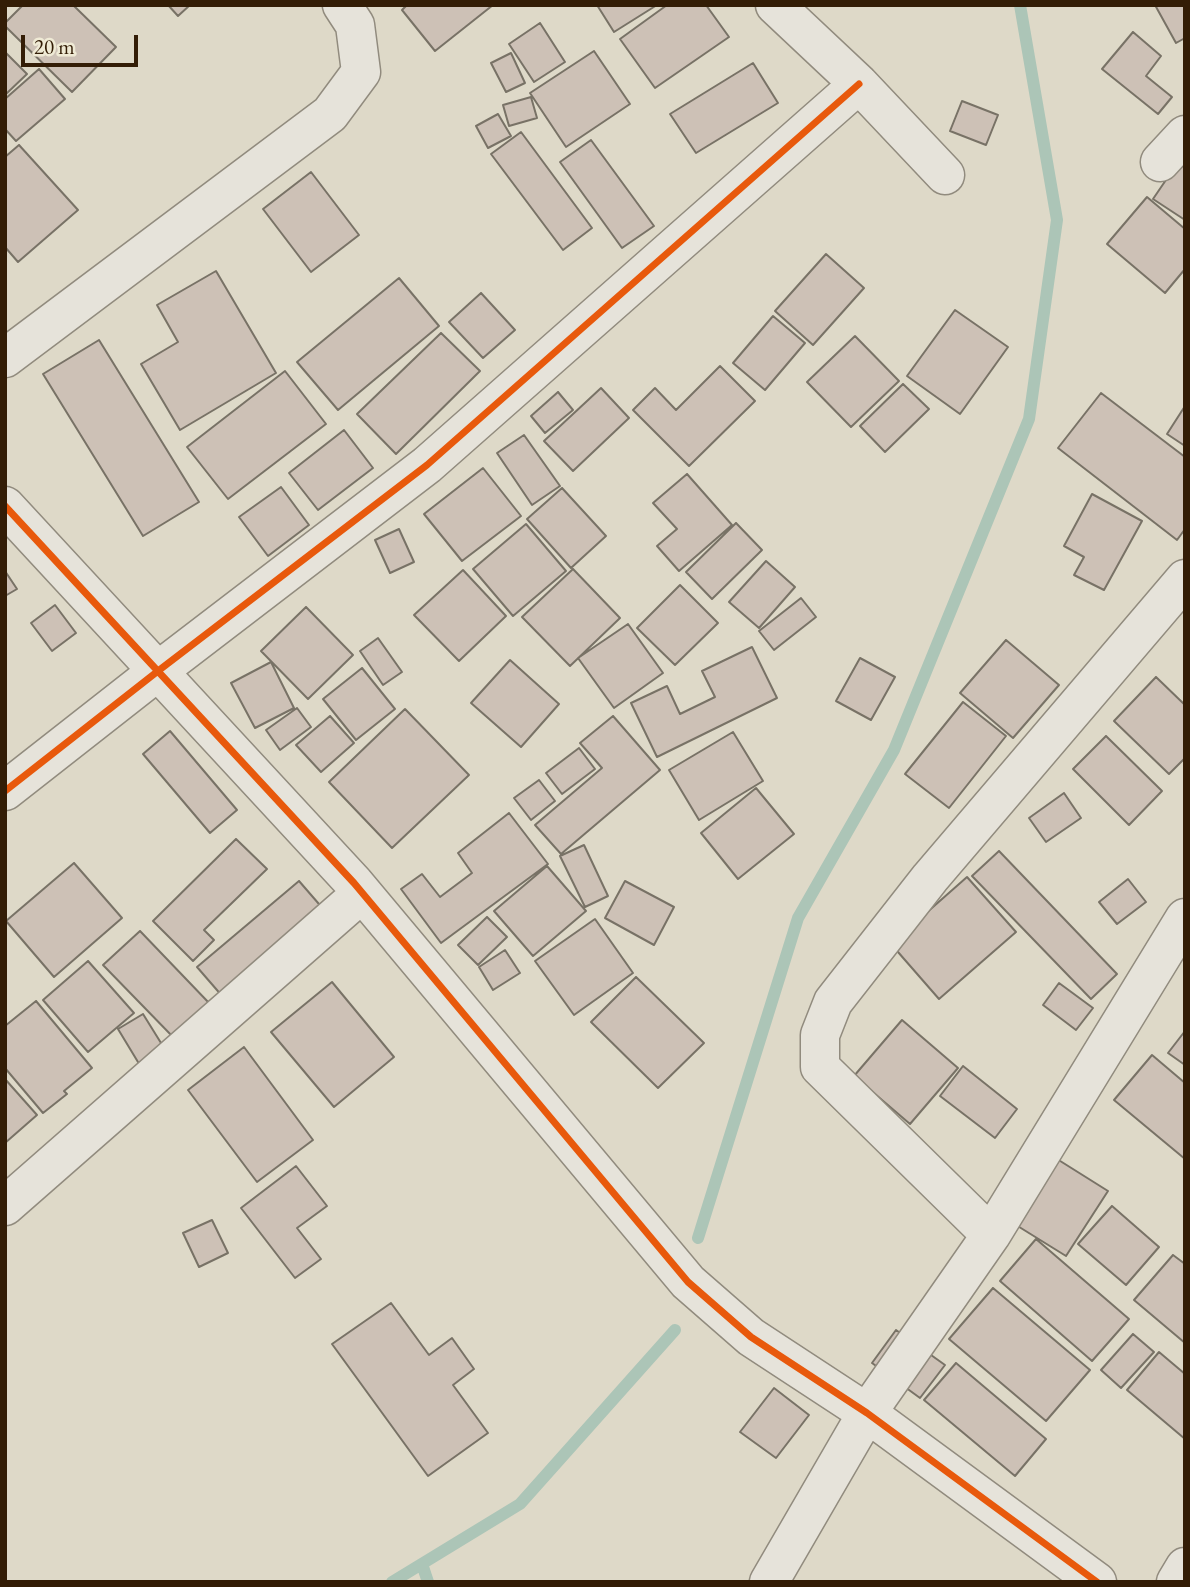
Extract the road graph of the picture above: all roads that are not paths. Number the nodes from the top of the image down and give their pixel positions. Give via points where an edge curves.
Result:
1 (342, 5) edge
2 (775, 5) edge
3 (859, 84) junction
4 (945, 176) dead end
5 (5, 358) edge
6 (5, 506) edge
7 (1185, 579) edge
8 (158, 670) junction
9 (5, 791) edge
10 (362, 893) junction
11 (1185, 918) edge
12 (5, 1206) edge
13 (992, 1235) junction
14 (867, 1413) junction
15 (1185, 1567) edge
16 (769, 1582) edge
17 (1097, 1582) edge
18 (1176, 1582) edge

1 - 5 street via 355,25 361,72 330,114
2 - 3 street
3 - 4 street
3 - 8 street via 427,465
6 - 8 street
7 - 13 street via 930,878 833,1002 820,1035 820,1067
8 - 9 street
8 - 10 street
10 - 12 street
10 - 14 street via 688,1282 751,1337
11 - 13 street
13 - 14 street
14 - 16 street
14 - 17 street
15 - 18 street

